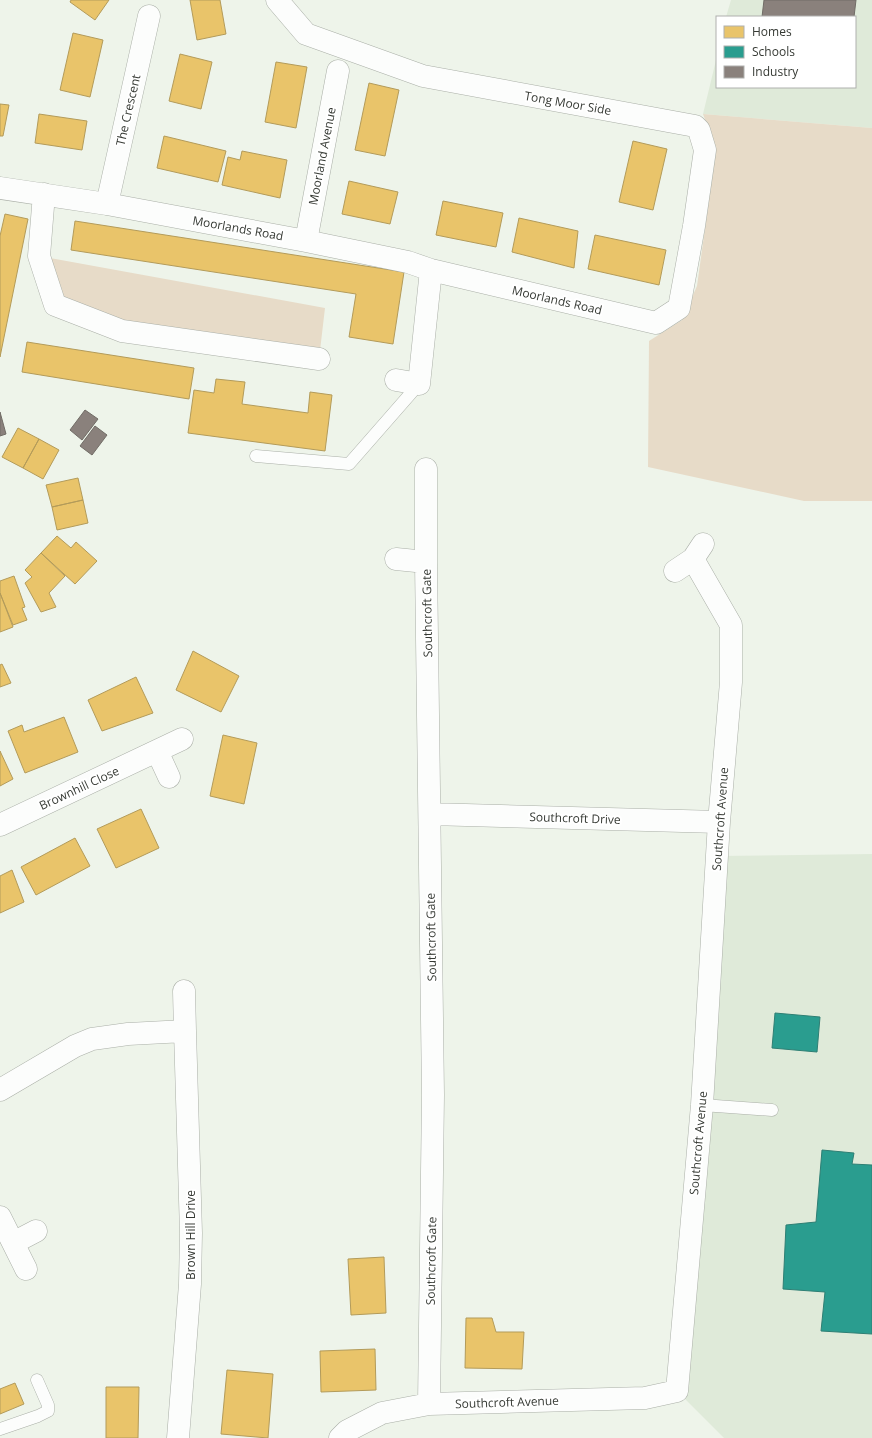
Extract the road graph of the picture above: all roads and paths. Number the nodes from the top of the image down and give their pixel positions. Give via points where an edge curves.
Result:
1 (277, 0) edge
2 (149, 16) dead end
3 (338, 71) dead end
4 (0, 188) edge
5 (44, 194) junction
6 (107, 204) junction
7 (306, 241) junction
8 (431, 270) junction
9 (679, 308) joint
10 (319, 359) dead end
11 (396, 380) dead end
12 (419, 384) junction
13 (256, 456) dead end
14 (426, 469) dead end
15 (396, 559) dead end
16 (426, 562) junction
17 (675, 571) dead end
18 (182, 739) dead end
19 (157, 750) junction
20 (169, 777) dead end
21 (430, 814) junction
22 (719, 822) junction
23 (0, 825) edge
24 (184, 991) dead end
25 (185, 1032) junction
26 (0, 1090) edge
27 (702, 1105) junction
28 (772, 1110) dead end
29 (0, 1217) edge
30 (36, 1231) dead end
31 (13, 1243) junction
32 (26, 1269) dead end
33 (37, 1380) dead end
34 (429, 1404) junction
35 (0, 1428) edge
36 (178, 1438) edge
37 (340, 1438) edge

1 - 9 street, Tong Moor Side via 306,34 423,76 695,126 699,130 705,150
2 - 6 street, The Crescent
3 - 7 street, Moorland Avenue
4 - 5 street, Moorlands Road
5 - 6 street, Moorlands Road
5 - 10 street via 39,256 54,305 122,331
6 - 7 street, Moorlands Road
7 - 8 street, Moorlands Road via 408,262
8 - 9 street, Moorlands Road via 656,323
8 - 12 street
11 - 12 street
12 - 13 lane via 350,464
14 - 16 street, Southcroft Gate
15 - 16 street
16 - 21 street, Southcroft Gate
17 - 22 street, Southcroft Avenue via 698,551 731,625 731,682
18 - 19 street, Brownhill Close
19 - 20 street
19 - 23 street, Brownhill Close
21 - 22 street, Southcroft Drive
21 - 34 street, Southcroft Gate via 433,1095
22 - 27 street, Southcroft Avenue
24 - 25 street, Brown Hill Drive
25 - 26 street via 128,1034 92,1039 75,1046
25 - 36 street, Brown Hill Drive via 191,1233 190,1284
27 - 28 lane
27 - 34 street, Southcroft Avenue via 677,1391 645,1398
29 - 31 street
30 - 31 street
31 - 32 street
33 - 35 lane via 48,1405 48,1411
34 - 37 street, Southcroft Avenue via 382,1413 347,1431

